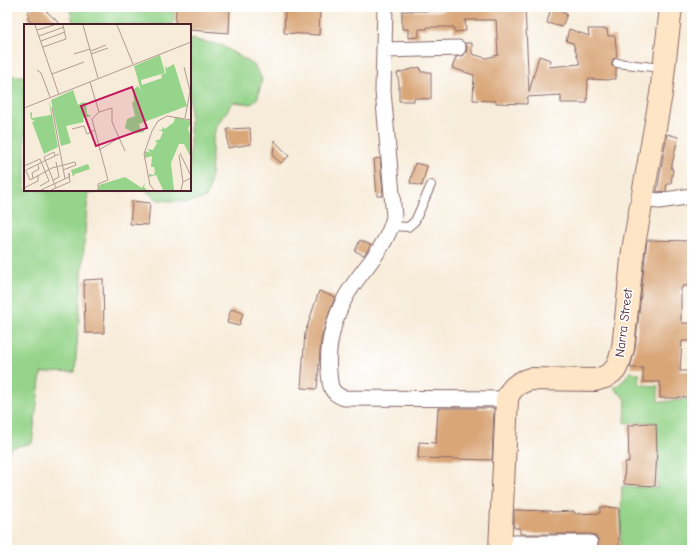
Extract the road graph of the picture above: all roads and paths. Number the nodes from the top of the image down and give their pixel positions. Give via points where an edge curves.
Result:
1 (385, 7) edge
2 (671, 7) edge
3 (458, 48) dead end
4 (384, 50) junction
5 (617, 63) dead end
6 (665, 68) junction
7 (431, 185) dead end
8 (692, 196) edge
9 (642, 199) junction
10 (392, 226) junction
11 (507, 399) junction
12 (590, 543) dead end
13 (501, 547) edge

1 - 4 street
2 - 6 street, Narra Street
3 - 4 street
4 - 10 street via 383,91 394,205
5 - 6 lane
6 - 9 street, Narra Street
7 - 10 lane via 415,221 408,226
8 - 9 street via 659,201
9 - 11 street, Narra Street via 632,257 622,348 615,370 595,380 530,379 514,386
10 - 11 street via 383,246 353,285 337,318 328,360 332,390 337,396 344,398
11 - 13 street
12 - 13 street

